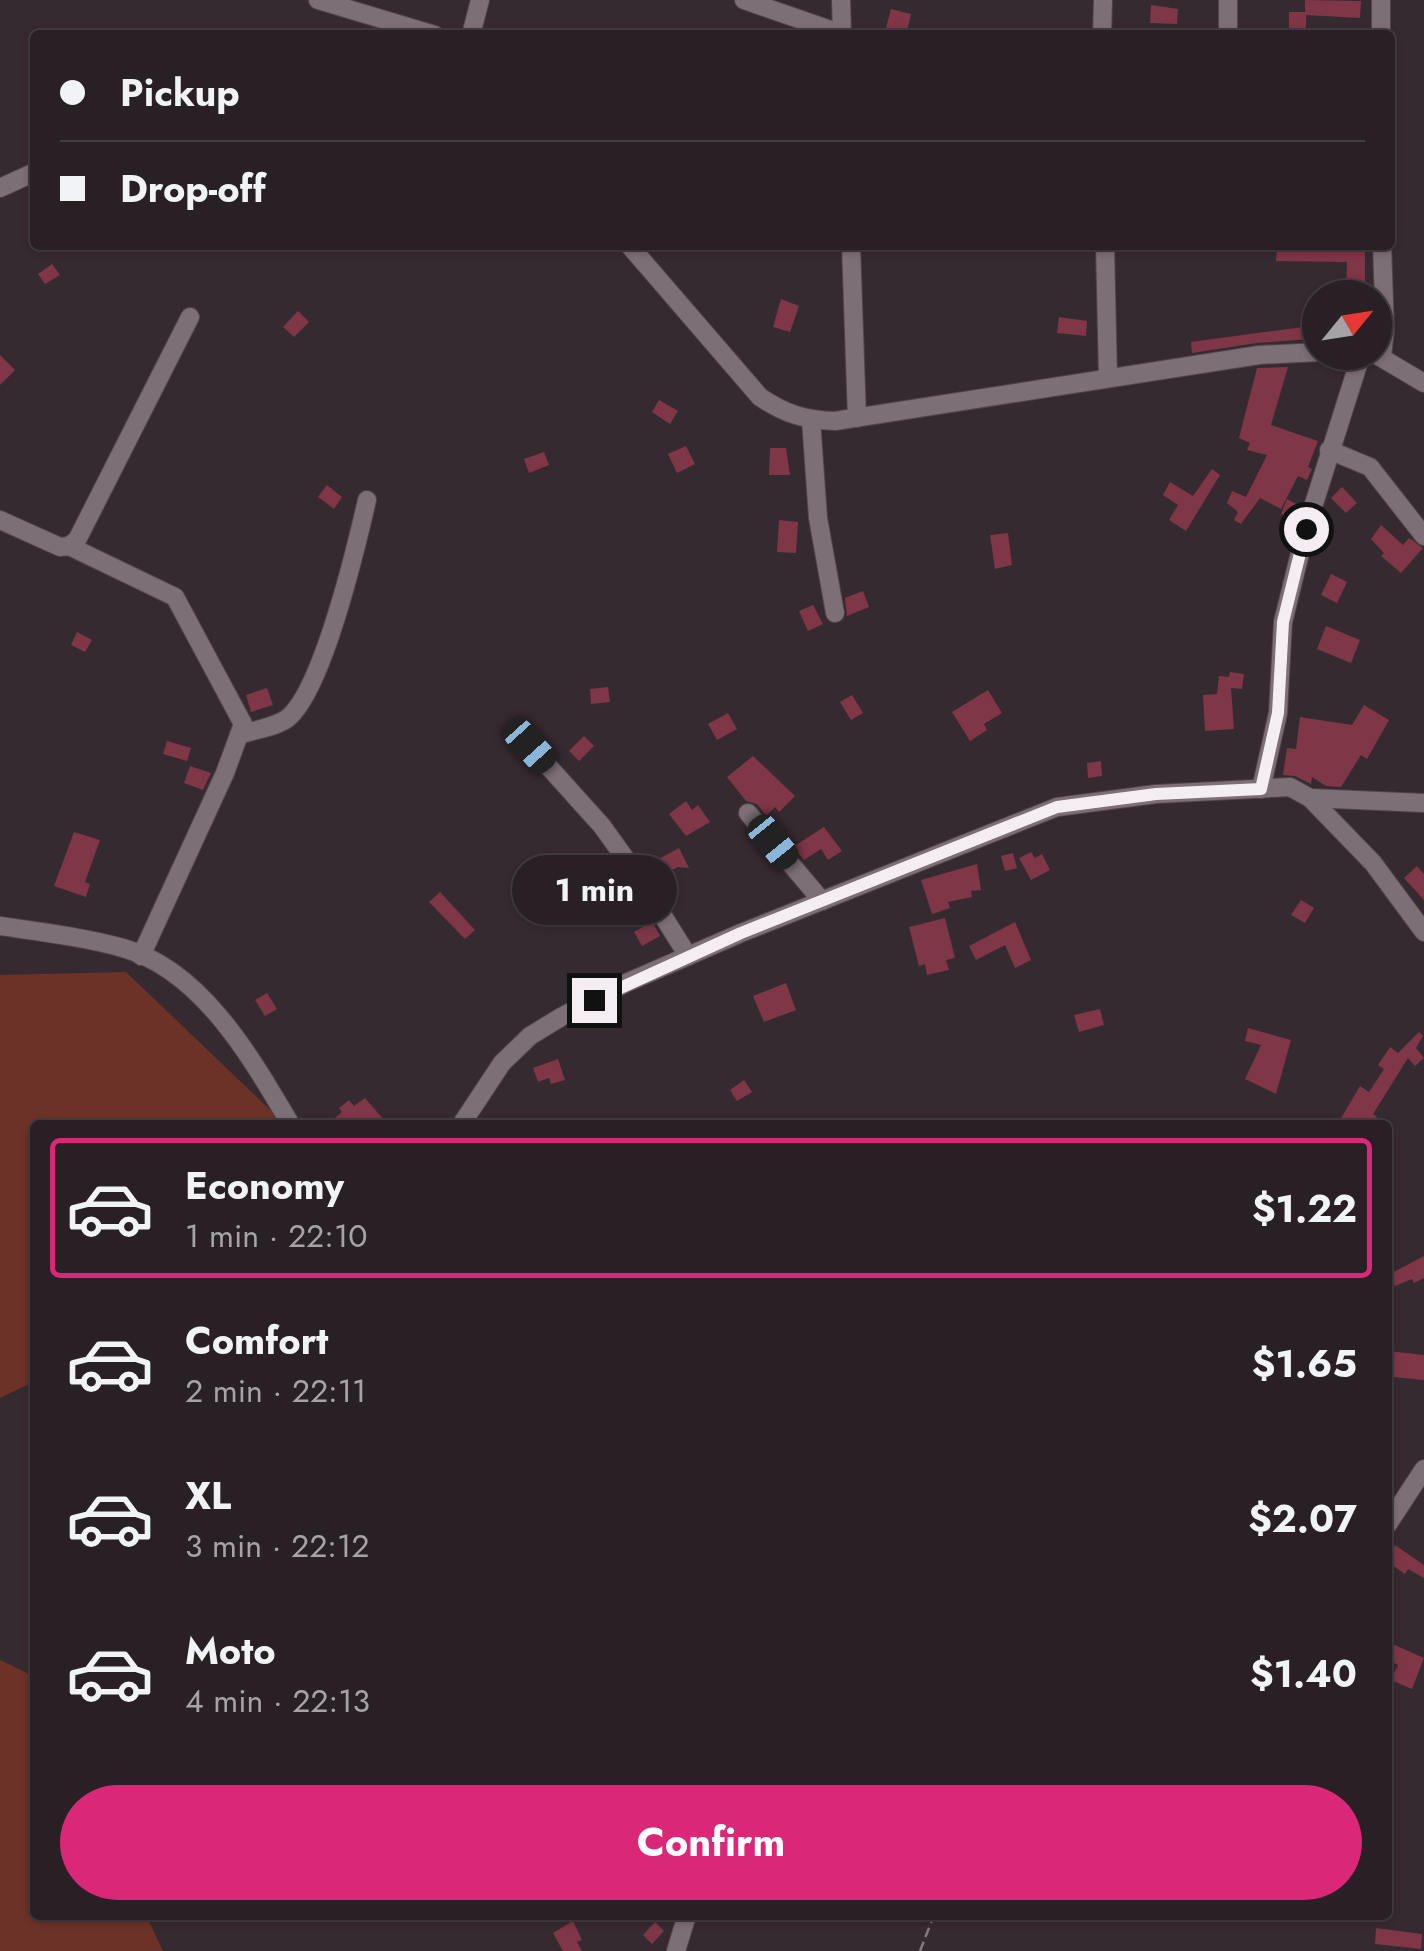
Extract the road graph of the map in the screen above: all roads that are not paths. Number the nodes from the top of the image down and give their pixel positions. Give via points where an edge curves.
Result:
1 (318, 0) edge
2 (480, 0) edge
3 (744, 0) edge
4 (842, 0) edge
5 (1102, 0) edge
6 (1228, 0) edge
7 (1381, 0) edge
8 (418, 30) edge
9 (472, 30) edge
10 (830, 30) edge
11 (842, 30) edge
12 (1102, 30) edge
13 (1228, 30) edge
14 (1381, 30) edge
15 (30, 174) edge
16 (0, 188) edge
17 (633, 250) edge
18 (851, 250) edge
19 (1105, 250) edge
20 (1382, 250) edge
21 (1383, 280) edge
22 (190, 318) dead end
23 (1302, 353) edge
24 (1392, 365) edge
25 (1364, 370) edge
26 (1108, 378) junction
27 (1424, 382) edge
28 (857, 418) junction
29 (811, 420) junction
30 (1329, 450) junction
31 (366, 500) dead end
32 (0, 520) edge
33 (1424, 536) edge
34 (69, 546) junction
35 (834, 614) dead end
36 (239, 736) junction
37 (530, 746) dead end
38 (1261, 789) junction
39 (1310, 798) junction
40 (1424, 802) edge
41 (748, 813) dead end
42 (822, 902) junction
43 (0, 926) edge
44 (1424, 932) edge
45 (141, 956) junction
46 (688, 956) junction
47 (288, 1120) edge
48 (464, 1120) edge
49 (1424, 1469) edge
50 (1392, 1518) edge
51 (685, 1920) edge
52 (676, 1951) edge

1 - 8 street
2 - 9 street
3 - 10 street
4 - 11 street
5 - 12 street
6 - 13 street
7 - 14 street
15 - 16 street
17 - 29 street via 760,397 784,414
18 - 28 street
19 - 26 street
20 - 21 street
22 - 34 street
23 - 26 street
24 - 27 street
25 - 30 street
26 - 28 street
28 - 29 street
29 - 35 street
30 - 33 street via 1370,468
30 - 38 street via 1283,622 1278,713
31 - 36 street via 312,684 288,718
32 - 34 street
34 - 36 street via 175,597 243,724
36 - 45 street
37 - 46 street via 611,839
38 - 39 street via 1290,788
38 - 42 street via 1057,807
39 - 40 street
39 - 44 street via 1373,863
41 - 42 street
42 - 46 street
43 - 45 street
45 - 47 street via 172,971 198,995
46 - 48 street via 530,1036 502,1062
49 - 50 street
51 - 52 street

